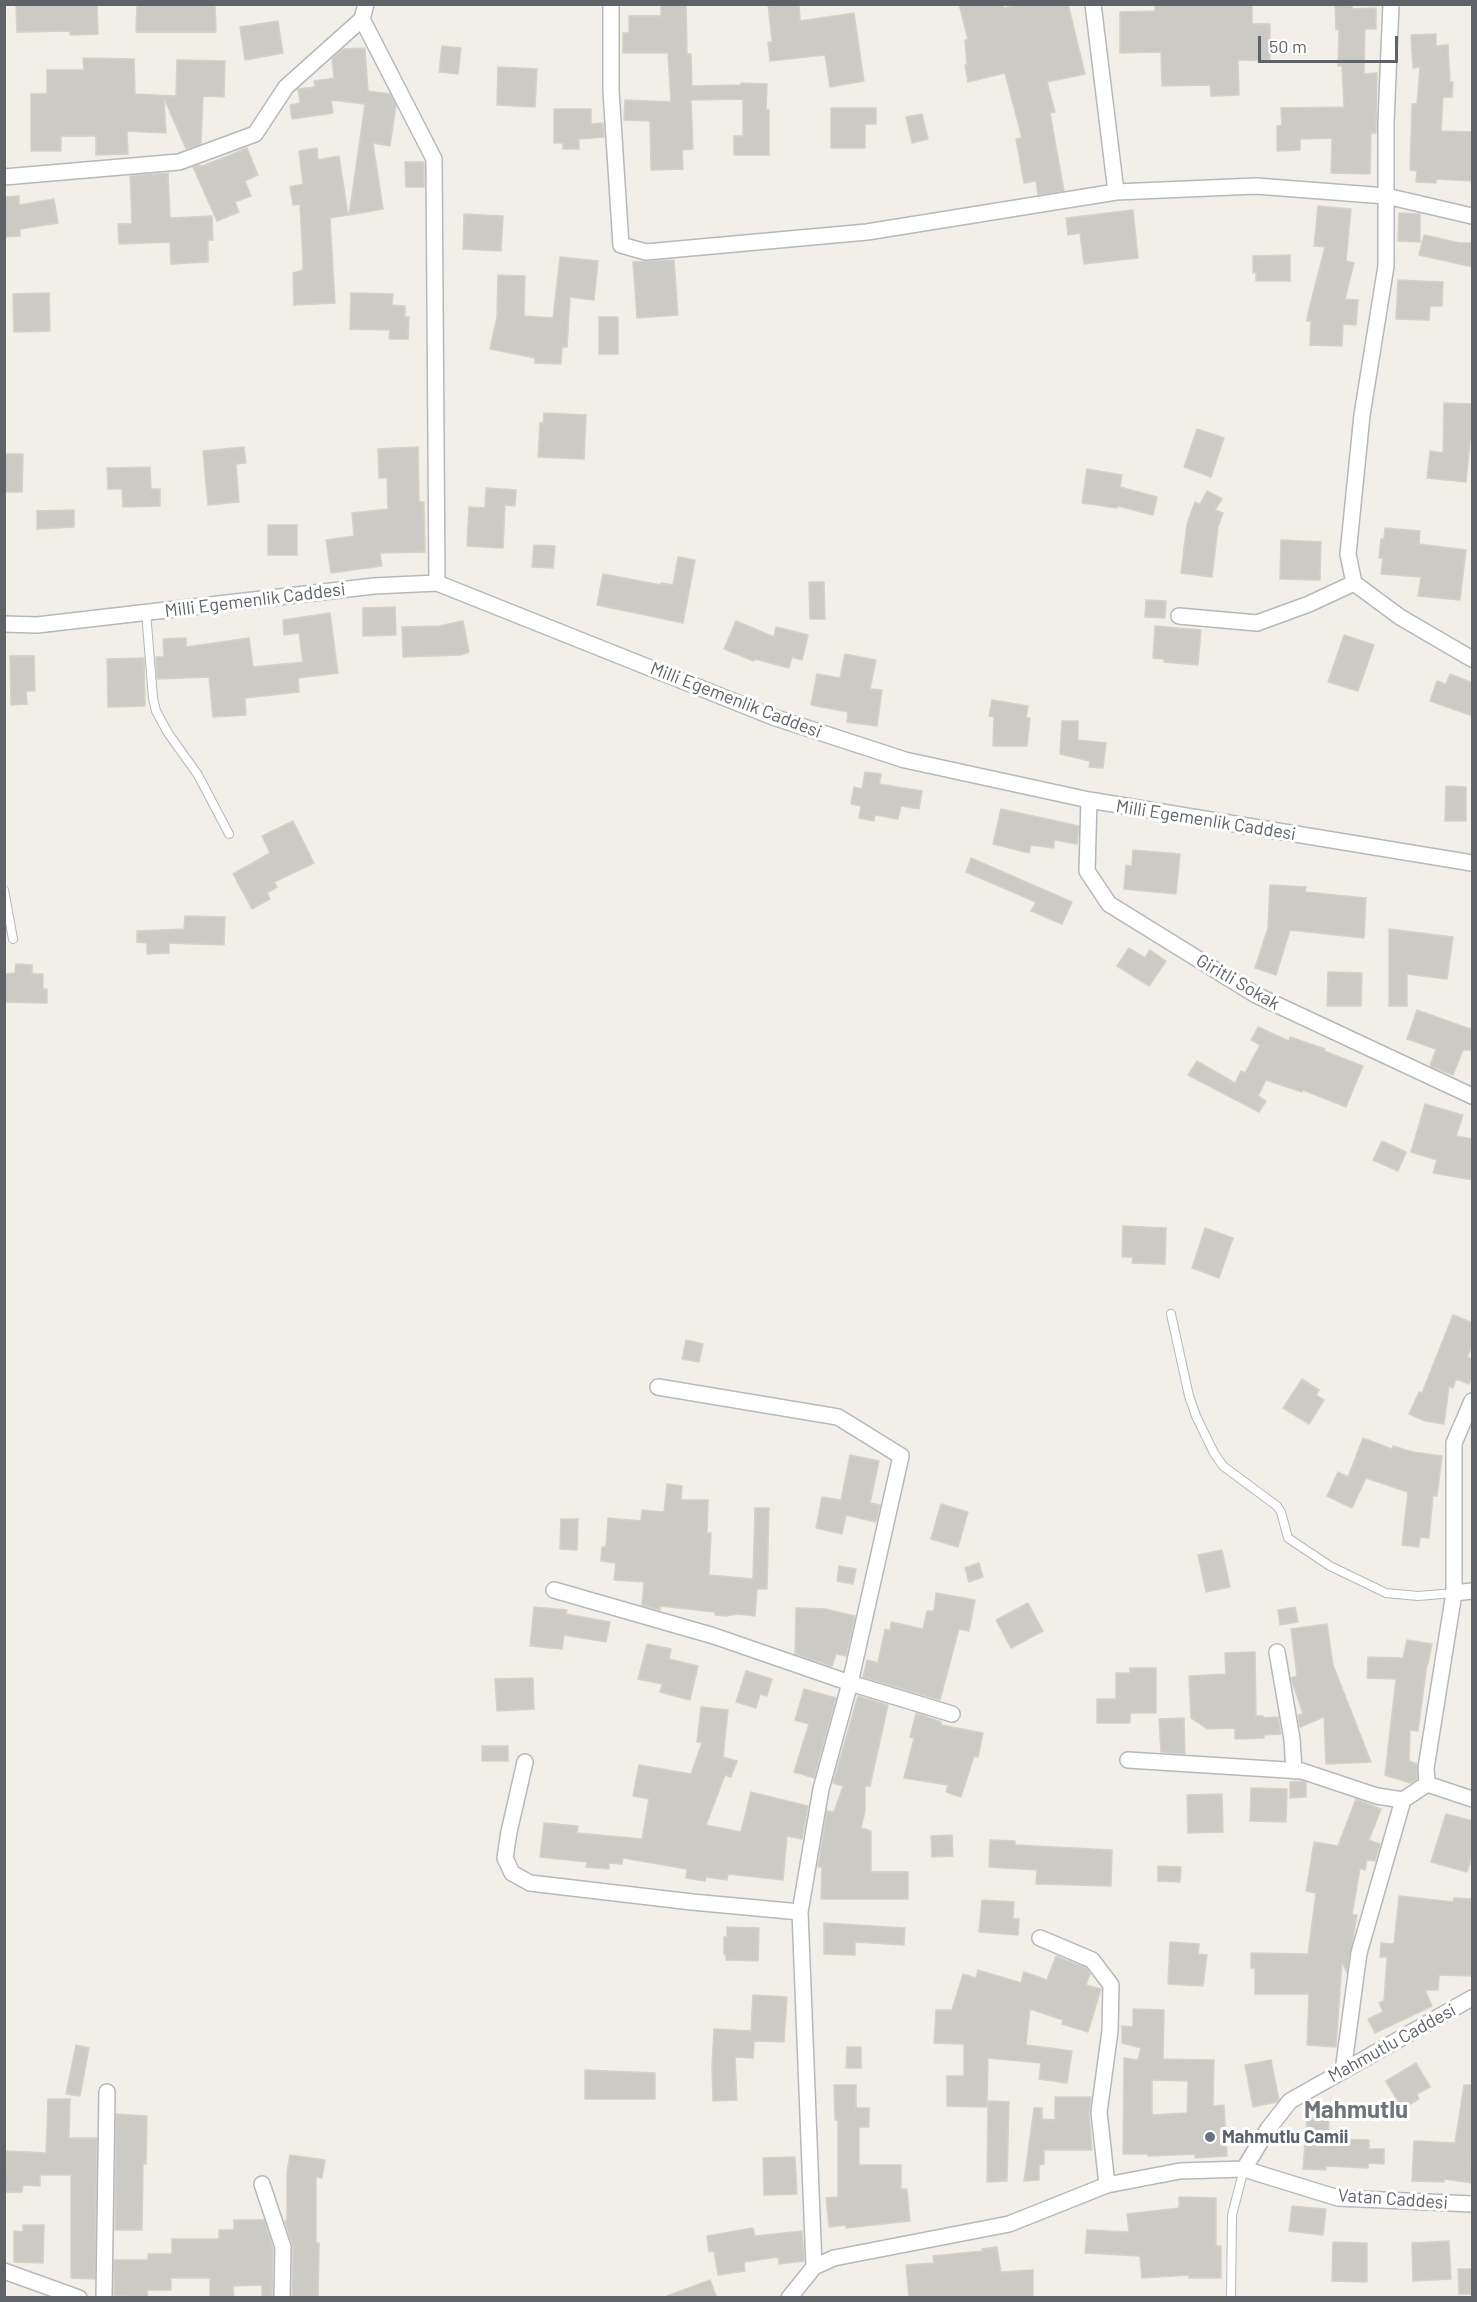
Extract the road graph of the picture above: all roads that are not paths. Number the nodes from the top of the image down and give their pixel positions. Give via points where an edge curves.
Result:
1 (611, 4) edge
2 (1093, 4) edge
3 (1391, 4) edge
4 (364, 12) edge
5 (4, 177) edge
6 (1116, 192) junction
7 (1386, 196) junction
8 (1473, 216) edge
9 (437, 583) junction
10 (1354, 583) junction
11 (147, 612) junction
12 (1179, 616) dead end
13 (4, 624) edge
14 (1473, 659) edge
15 (1089, 800) junction
16 (229, 834) dead end
17 (1473, 863) edge
18 (4, 890) edge
19 (14, 939) dead end
20 (1473, 1095) edge
21 (1171, 1314) dead end
22 (658, 1387) dead end
23 (1473, 1401) edge
24 (554, 1590) dead end
25 (1473, 1591) edge
26 (1454, 1593) junction
27 (1276, 1652) dead end
28 (850, 1683) junction
29 (952, 1714) dead end
30 (1128, 1760) dead end
31 (525, 1762) dead end
32 (1294, 1770) junction
33 (1427, 1784) junction
34 (1473, 1799) edge
35 (1403, 1800) junction
36 (800, 1912) junction
37 (1040, 1938) dead end
38 (1473, 1998) edge
39 (1343, 2071) junction
40 (107, 2092) dead end
41 (1244, 2169) junction
42 (262, 2184) dead end
43 (1107, 2185) junction
44 (1473, 2204) edge
45 (814, 2267) junction
46 (4, 2271) edge
47 (79, 2298) edge
48 (104, 2298) edge
49 (282, 2298) edge
50 (789, 2298) edge
51 (1232, 2298) edge

1 - 6 street via 611,92 621,245 646,252 867,232
2 - 6 street
3 - 7 street
4 - 5 street via 286,87 255,134 179,162
4 - 9 street via 434,159
6 - 7 street via 1256,186
7 - 8 street
7 - 10 street via 1386,266 1362,416 1348,554
9 - 11 street, Milli Egemenlik Caddesi via 374,586
9 - 15 street, Milli Egemenlik Caddesi via 773,717 905,760
10 - 12 street via 1257,623
10 - 14 street via 1400,617
11 - 13 street, Milli Egemenlik Caddesi
11 - 16 lane via 156,711 198,775
15 - 17 street, Milli Egemenlik Caddesi
15 - 20 street, Giritli Sokak via 1087,871 1109,904 1256,995
18 - 19 lane
21 - 26 lane via 1189,1396 1214,1453 1223,1466 1277,1506 1288,1538 1330,1566 1386,1593
22 - 28 street via 838,1417 901,1456
23 - 26 street via 1454,1443
24 - 28 street via 714,1636
25 - 26 street
26 - 33 street via 1426,1768
27 - 32 street
28 - 29 street
28 - 36 street via 821,1789
30 - 32 street
31 - 36 street via 505,1858 512,1873 530,1883
32 - 35 street via 1377,1796
33 - 34 street
33 - 35 street
35 - 39 street via 1359,1953
36 - 45 street
37 - 43 street via 1092,1960 1112,1985 1099,2112
38 - 39 street, Mahmutlu Caddesi
39 - 41 street, Mahmutlu Caddesi via 1290,2101
40 - 48 street
41 - 43 street, Vatan Caddesi via 1180,2171
41 - 44 street, Vatan Caddesi via 1338,2198
41 - 51 lane via 1232,2215
42 - 49 street via 283,2247
43 - 45 street, Vatan Caddesi via 1009,2224 834,2258
45 - 50 street
46 - 47 street

